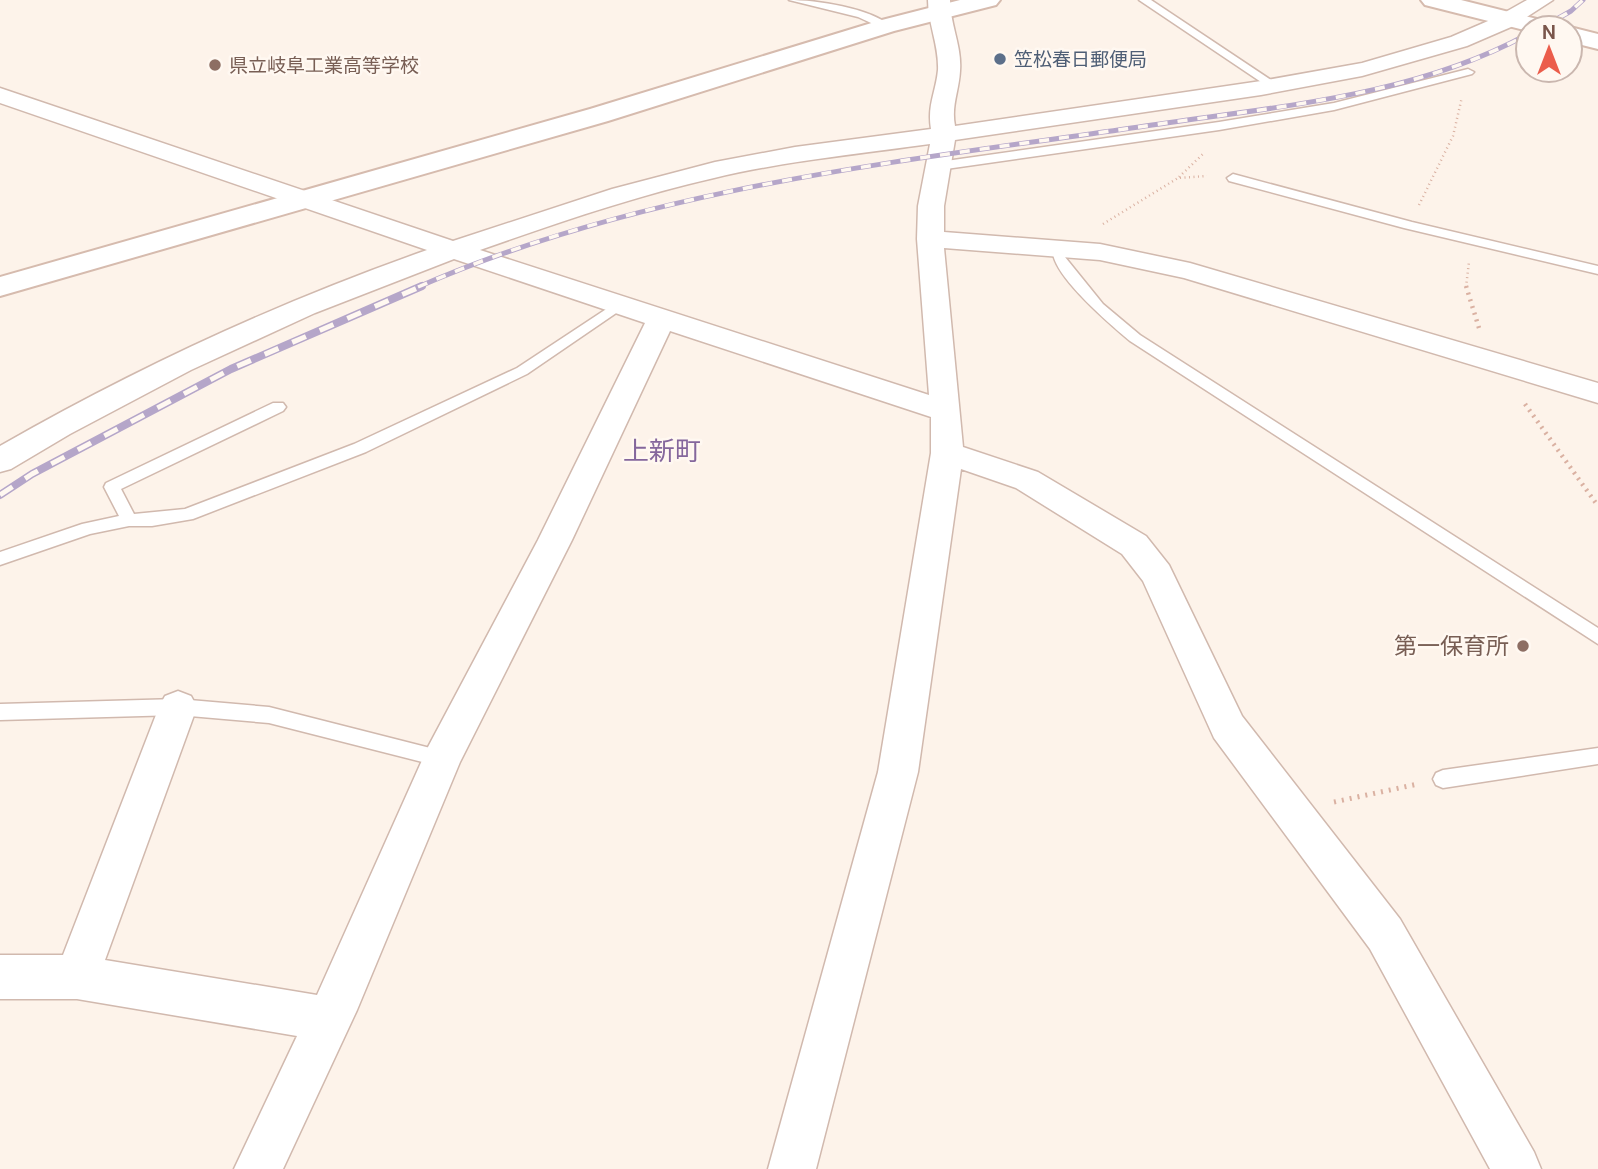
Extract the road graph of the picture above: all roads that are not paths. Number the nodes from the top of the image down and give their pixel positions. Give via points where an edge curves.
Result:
1 (794, 0) edge
2 (988, 0) edge
3 (1144, 0) edge
4 (1433, 0) edge
5 (1542, 0) edge
6 (939, 7) edge
7 (1521, 14) edge
8 (1514, 19) joint
9 (886, 26) junction
10 (1468, 72) road end
11 (1274, 86) junction
12 (0, 95) edge
13 (944, 135) junction
14 (939, 166) junction
15 (1233, 178) road end
16 (302, 199) junction
17 (930, 239) junction
18 (1068, 249) junction
19 (453, 250) junction
20 (1598, 270) edge
21 (0, 286) edge
22 (620, 304) junction
23 (662, 318) junction
24 (1598, 393) edge
25 (278, 407) dead end
26 (946, 411) junction
27 (947, 453) junction
28 (0, 461) edge
29 (129, 520) junction
30 (0, 559) edge
31 (1598, 637) edge
32 (178, 707) junction
33 (0, 712) edge
34 (1598, 756) edge
35 (442, 759) junction
36 (1443, 779) road end
37 (0, 977) edge
38 (77, 977) junction
39 (329, 1019) junction
40 (269, 1166) edge
41 (792, 1169) edge
42 (1517, 1169) edge

1 - 9 lane via 861,15
2 - 6 street
3 - 11 lane
4 - 8 street
5 - 7 street
6 - 9 street
6 - 13 street via 948,40 949,72 940,111
8 - 11 street via 1376,66
9 - 16 street via 599,115
10 - 14 lane via 1334,106 1219,127
11 - 13 street
12 - 16 street
13 - 14 street
13 - 19 street via 748,163 627,191
14 - 17 street
15 - 20 lane
16 - 19 street
16 - 21 street
17 - 18 street
17 - 26 street
18 - 24 street via 1190,271
18 - 31 lane via 1058,257 1098,307 1135,338
19 - 22 street
19 - 28 street via 321,299 143,382
22 - 23 street
22 - 29 lane via 522,371 360,448 187,515
23 - 26 street
23 - 35 street
25 - 29 lane via 112,487
26 - 27 street
27 - 41 street via 898,772
27 - 42 street via 1027,480 1134,545 1157,574 1228,727 1385,934
29 - 30 lane via 88,527
32 - 33 lane
32 - 35 lane via 269,715
32 - 38 street
34 - 36 lane
35 - 39 street
37 - 38 street
38 - 39 street
39 - 40 street

